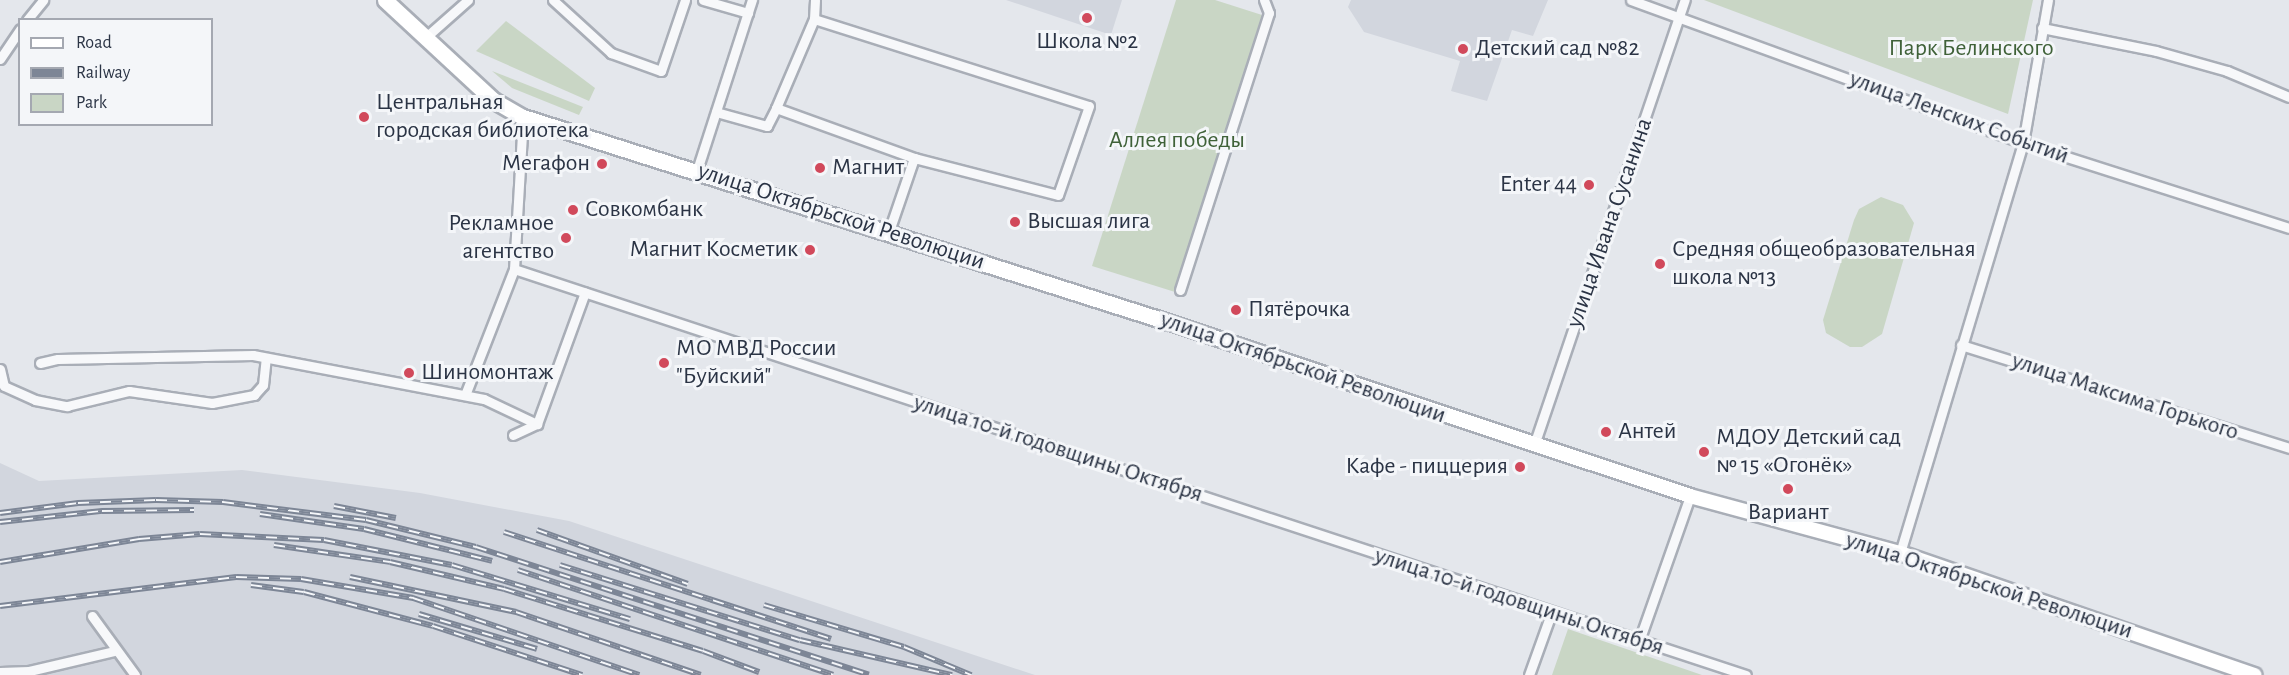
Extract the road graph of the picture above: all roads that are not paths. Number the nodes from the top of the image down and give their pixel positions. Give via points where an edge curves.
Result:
1 (43, 0) edge
2 (386, 0) edge
3 (468, 0) edge
4 (553, 0) edge
5 (685, 0) edge
6 (703, 0) edge
7 (752, 0) edge
8 (815, 0) edge
9 (1264, 0) edge
10 (1631, 0) edge
11 (1685, 0) edge
12 (2048, 0) edge
13 (748, 13) junction
14 (1680, 16) junction
15 (29, 18) edge
16 (814, 19) junction
17 (2042, 28) junction
18 (18, 32) edge
19 (426, 38) junction
20 (0, 59) edge
21 (2289, 97) edge
22 (777, 108) junction
23 (716, 112) junction
24 (523, 117) junction
25 (2023, 143) junction
26 (916, 159) junction
27 (697, 170) junction
28 (2289, 228) edge
29 (888, 234) junction
30 (514, 269) junction
31 (1179, 290) dead end
32 (585, 292) junction
33 (1168, 322) joint
34 (1961, 345) junction
35 (266, 358) junction
36 (40, 363) dead end
37 (0, 369) edge
38 (465, 395) junction
39 (537, 424) junction
40 (513, 435) dead end
41 (1534, 445) junction
42 (2289, 448) edge
43 (1690, 496) junction
44 (1900, 553) junction
45 (1551, 614) junction
46 (92, 616) dead end
47 (1639, 641) junction
48 (114, 651) junction
49 (0, 672) edge
50 (1741, 674) edge
51 (135, 675) edge
52 (1530, 675) edge
53 (2255, 675) edge

1 - 15 street
2 - 19 main road, улица Октябрьской Революции
3 - 19 street
4 - 5 street via 611,53 661,71
6 - 13 street
7 - 13 street
8 - 16 street
9 - 31 street via 1269,13
10 - 14 street, улица Ленских Событий
11 - 14 street, улица Ивана Сусанина
12 - 17 street
13 - 23 street
14 - 25 street, улица Ленских Событий
14 - 41 street, улица Ивана Сусанина
16 - 22 street
16 - 26 street via 1089,106 1058,195
17 - 21 street via 2156,51 2227,71
17 - 25 street
18 - 20 street
19 - 24 main road, улица Октябрьской Революции via 493,100
22 - 23 street via 767,126
22 - 26 street
23 - 27 street
24 - 27 main road, улица Октябрьской Революции
24 - 30 street
25 - 28 street, улица Ленских Событий
25 - 34 street
26 - 29 street
27 - 29 main road, улица Октябрьской Революции
29 - 33 main road, улица Октябрьской Революции
30 - 32 street, улица 10-й годовщины Октября
30 - 38 street
32 - 39 street
32 - 45 street, улица 10-й годовщины Октября
33 - 41 street, улица Октябрьской Революции
34 - 42 street, улица Максима Горького
34 - 44 street
35 - 36 street via 81,359
35 - 37 street via 263,384 254,395 212,403 129,391 67,406 35,400 4,386
35 - 38 street
38 - 39 street via 484,399
39 - 40 street
41 - 43 street, улица Октябрьской Революции
43 - 44 street, улица Октябрьской Революции
43 - 47 street
44 - 53 street, улица Октябрьской Революции
45 - 47 street, улица 10-й годовщины Октября
45 - 52 street
46 - 48 street
47 - 50 street, улица 10-й годовщины Октября
48 - 49 street via 29,670
48 - 51 street

